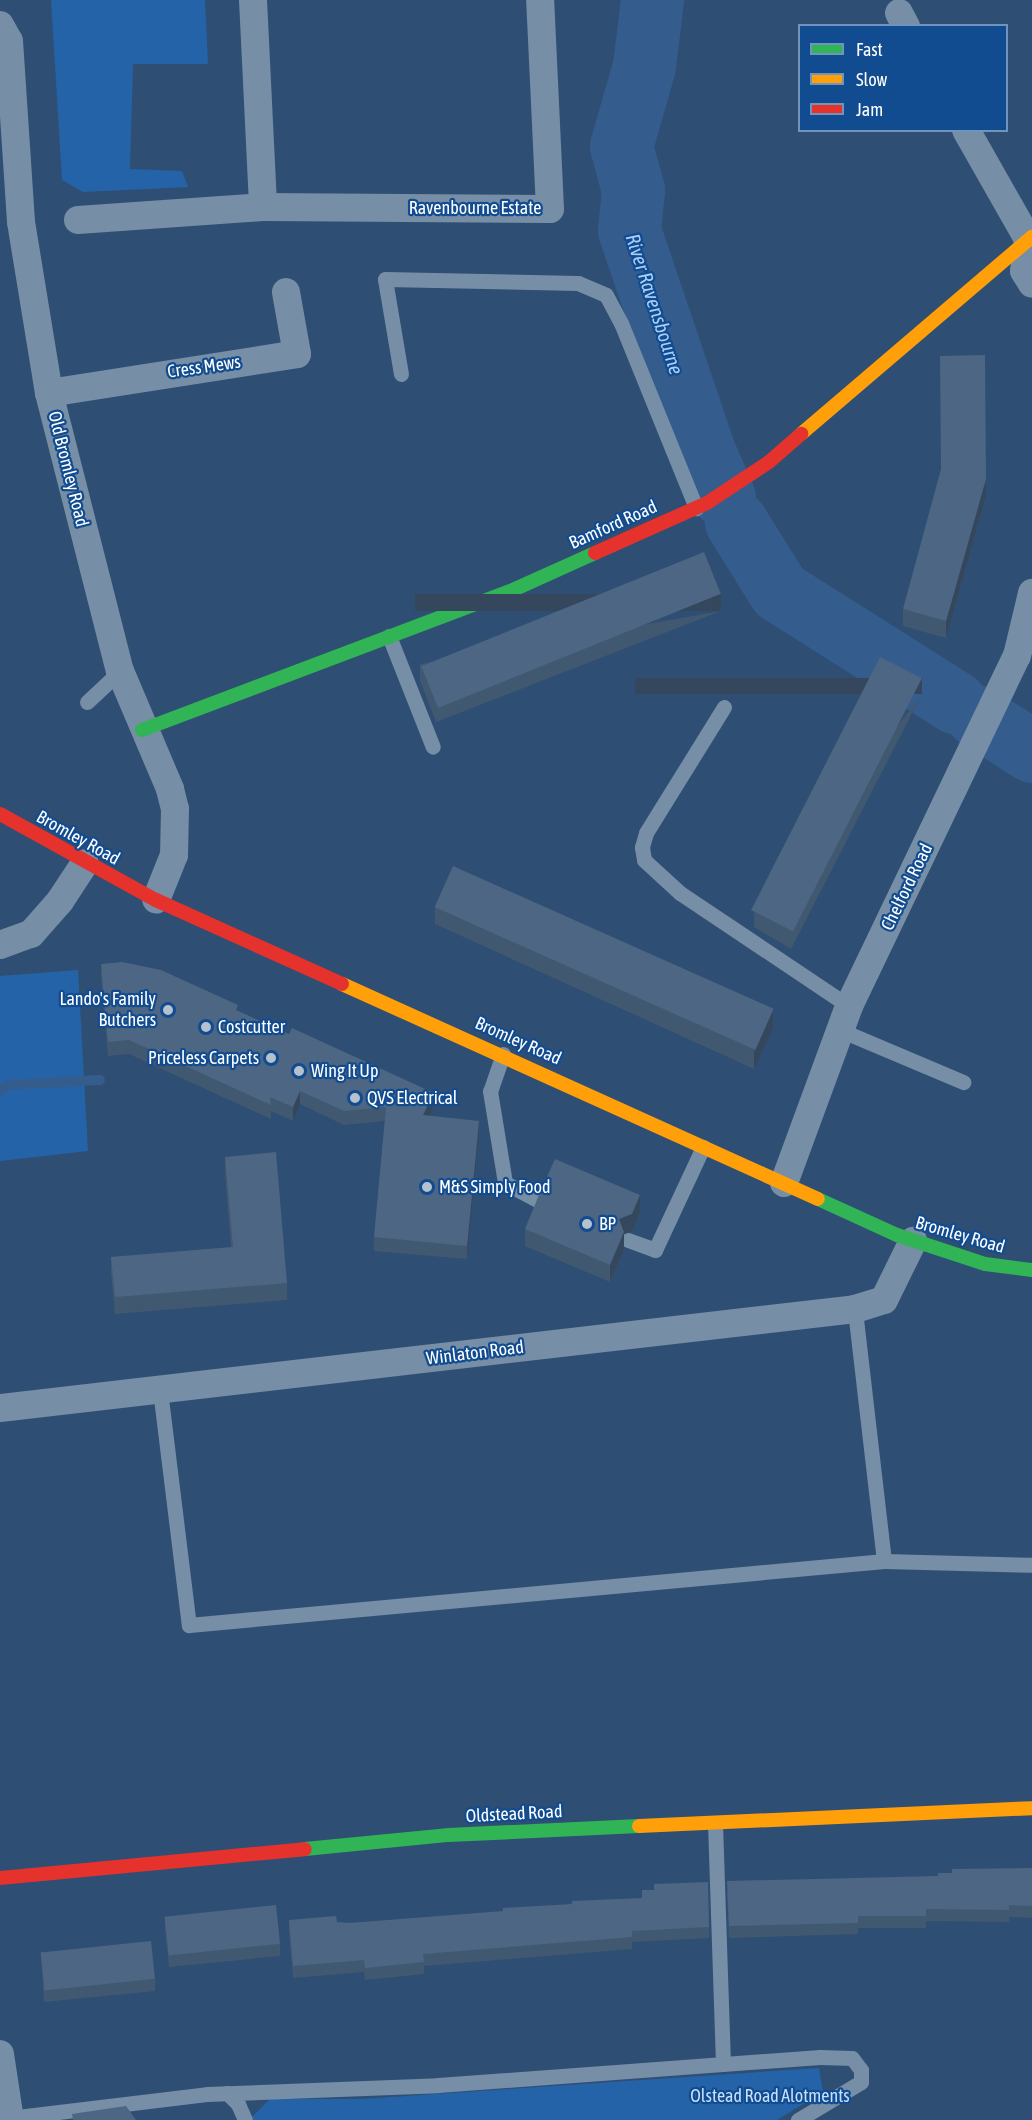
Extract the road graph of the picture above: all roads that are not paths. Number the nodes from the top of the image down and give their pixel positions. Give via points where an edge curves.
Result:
1 (253, 0) edge
2 (540, 0) edge
3 (0, 25) edge
4 (967, 132) edge
5 (263, 207) junction
6 (78, 220) dead end
7 (1030, 238) edge
8 (1032, 284) edge
9 (286, 292) dead end
10 (401, 374) dead end
11 (49, 393) junction
12 (701, 505) junction
13 (1032, 593) edge
14 (389, 636) junction
15 (120, 671) junction
16 (87, 702) dead end
17 (724, 707) dead end
18 (142, 730) junction
19 (433, 747) dead end
20 (0, 814) edge
21 (85, 863) junction
22 (156, 900) junction
23 (0, 945) edge
24 (845, 1018) junction
25 (503, 1054) junction
26 (963, 1082) dead end
27 (703, 1147) junction
28 (784, 1183) junction
29 (543, 1203) edge
30 (628, 1240) edge
31 (913, 1241) junction
32 (1032, 1270) edge
33 (855, 1309) junction
34 (160, 1390) junction
35 (0, 1408) edge
36 (884, 1561) junction
37 (1032, 1565) edge
38 (1032, 1808) edge
39 (715, 1823) junction
40 (0, 1878) edge
41 (0, 2054) edge
42 (723, 2064) junction
43 (227, 2093) junction
44 (10, 2119) edge
45 (245, 2120) edge
46 (798, 2120) edge

1 - 5 street
2 - 5 street, Ravenbourne Estate via 550,209
3 - 11 street, Old Bromley Road via 9,41 21,222
4 - 7 street
5 - 6 street, Ravenbourne Estate
7 - 8 street via 1024,271
7 - 12 street, Bamford Road via 770,462
9 - 11 street, Cress Mews via 297,354
10 - 12 lane via 385,279 578,283 606,295
11 - 15 street, Old Bromley Road
12 - 14 street, Bamford Road via 515,589
13 - 24 street, Chelford Road via 1017,656
14 - 18 street, Bamford Road
14 - 19 lane
15 - 16 lane
15 - 18 street, Old Bromley Road
17 - 24 lane via 646,833 644,860 680,893
18 - 22 street, Old Bromley Road via 155,753 174,809 174,855
20 - 21 street, Bromley Road
21 - 22 street, Bromley Road
21 - 23 street via 60,902 31,934
22 - 25 street, Bromley Road
24 - 26 lane
24 - 28 street, Chelford Road
25 - 27 street, Bromley Road
25 - 29 lane via 490,1090 506,1183
27 - 28 street, Bromley Road
27 - 30 lane via 655,1250
28 - 31 street, Bromley Road
31 - 32 street, Bromley Road via 985,1264
31 - 33 street, Winlaton Road via 884,1300
33 - 34 street, Winlaton Road
33 - 36 lane
34 - 35 street, Winlaton Road
34 - 36 lane via 189,1624
36 - 37 lane
38 - 39 street, Oldstead Road
39 - 40 street, Oldstead Road via 449,1835
39 - 42 lane
41 - 44 street
42 - 43 lane via 438,2085
42 - 46 lane via 852,2058 861,2070 861,2082
43 - 44 lane
43 - 45 lane via 238,2104

